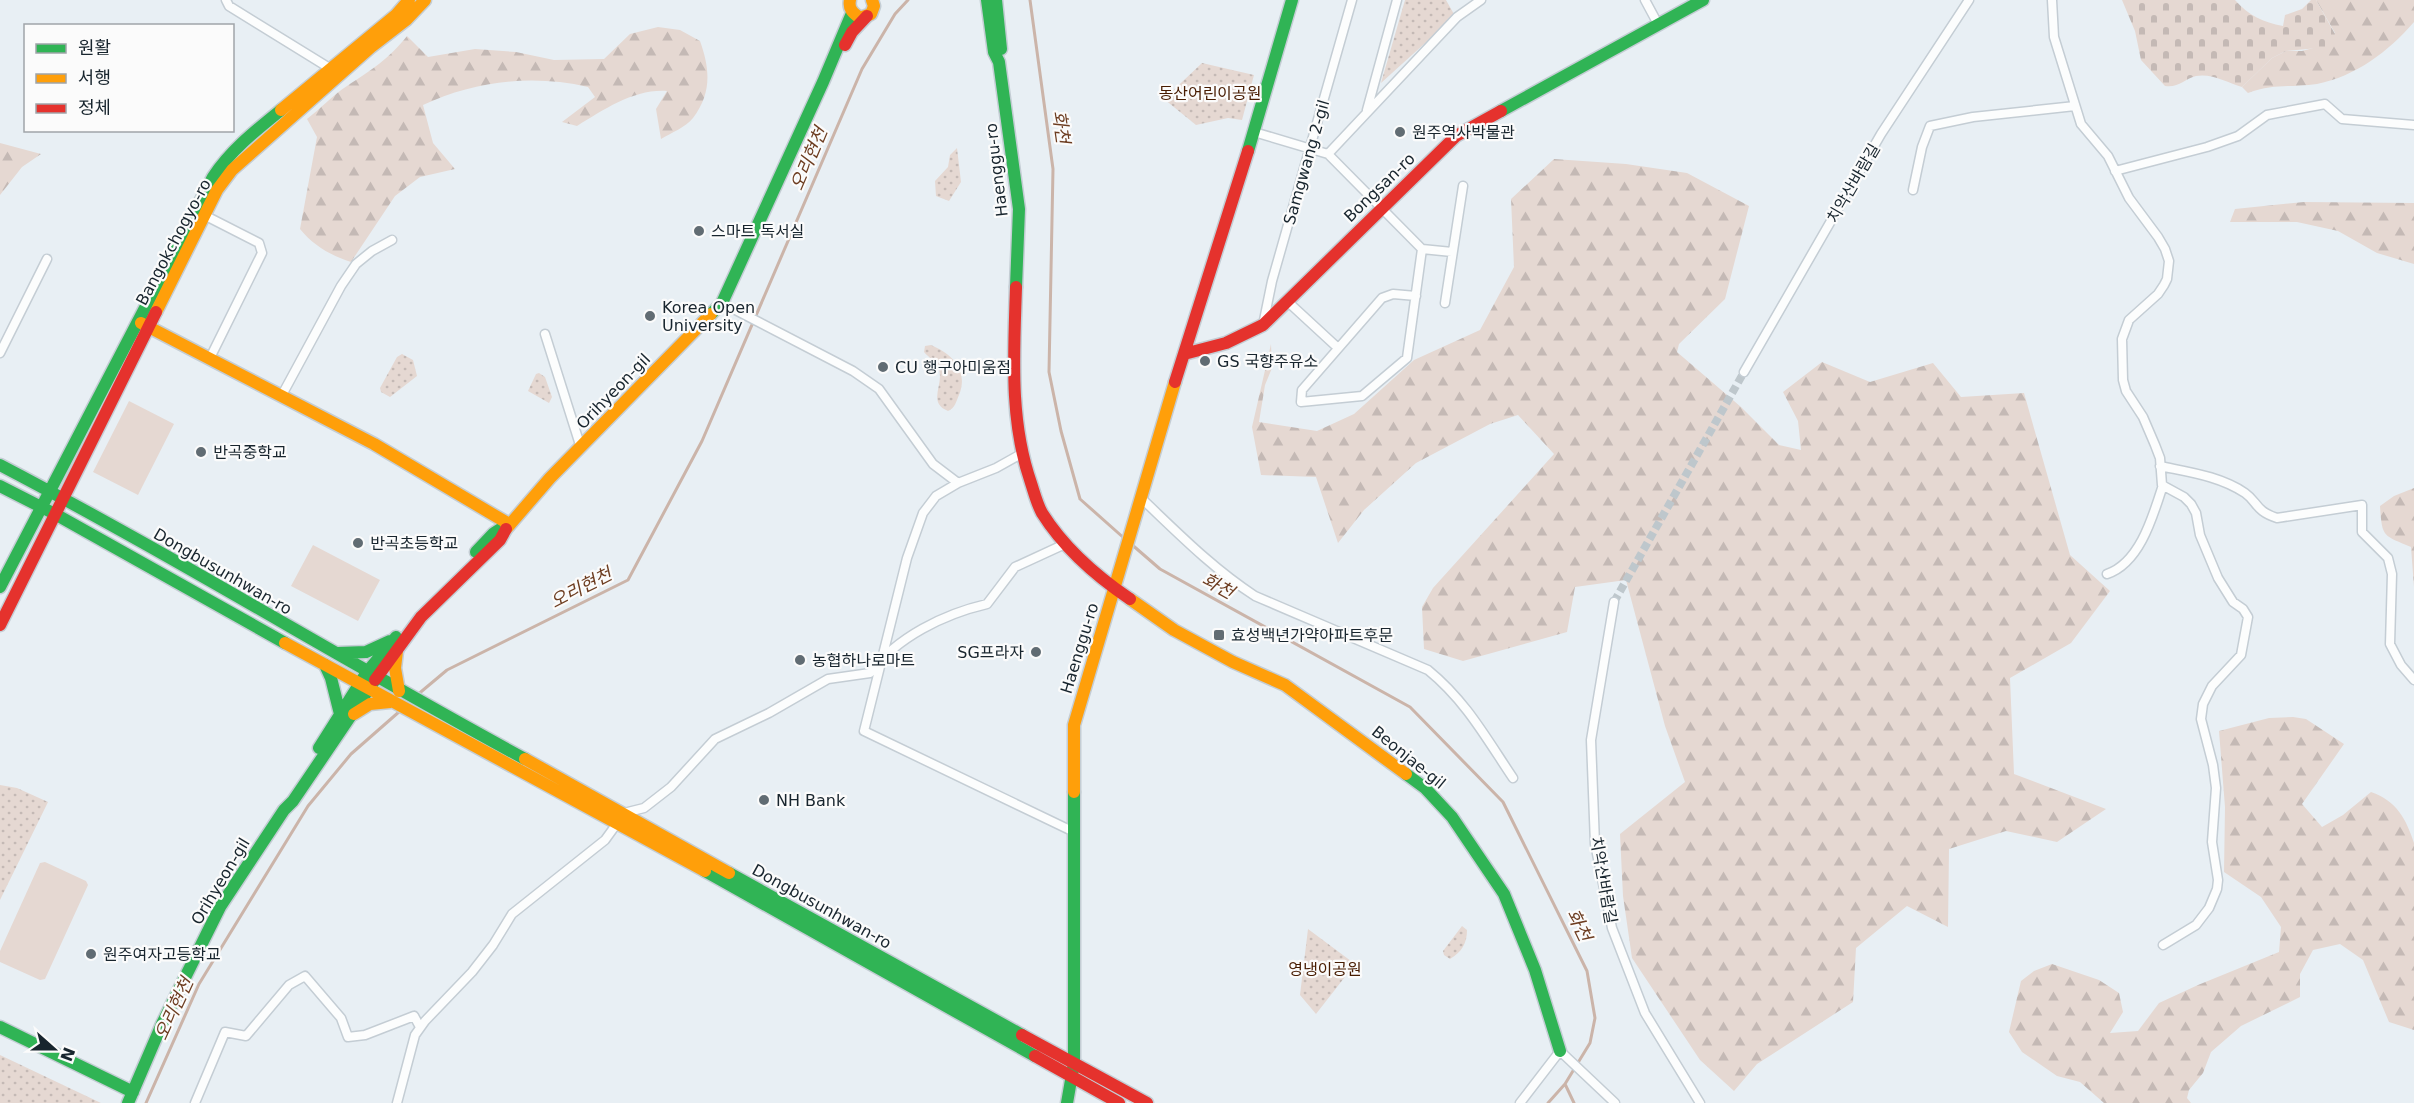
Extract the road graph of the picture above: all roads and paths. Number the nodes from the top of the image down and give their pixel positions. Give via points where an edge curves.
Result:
1 (226, 0) edge
2 (409, 0) edge
3 (425, 0) edge
4 (850, 0) edge
5 (883, 0) edge
6 (987, 0) edge
7 (996, 0) edge
8 (1292, 0) edge
9 (1352, 0) edge
10 (1397, 0) edge
11 (1481, 0) edge
12 (1645, 0) edge
13 (1703, 0) edge
14 (1969, 0) edge
15 (2052, 0) edge
16 (871, 9) edge
17 (852, 13) junction
18 (1659, 26) junction
19 (999, 62) junction
20 (334, 73) junction
21 (823, 82) junction
22 (2075, 106) junction
23 (1367, 111) junction
24 (2414, 125) edge
25 (1254, 132) junction
26 (1310, 148) junction
27 (1328, 154) junction
28 (2115, 171) junction
29 (1463, 186) dead end
30 (1913, 189) dead end
31 (1383, 207) junction
32 (204, 215) junction
33 (392, 240) dead end
34 (1422, 249) junction
35 (1452, 252) junction
36 (47, 259) dead end
37 (1416, 296) junction
38 (1287, 301) junction
39 (1445, 303) dead end
40 (726, 305) junction
41 (143, 324) junction
42 (1263, 325) junction
43 (544, 334) dead end
44 (1338, 348) junction
45 (0, 353) edge
46 (1184, 354) junction
47 (210, 358) junction
48 (1744, 372) tunnel mouth
49 (282, 395) junction
50 (581, 448) junction
51 (1021, 454) junction
52 (0, 465) edge
53 (2160, 466) junction
54 (958, 483) junction
55 (2163, 485) junction
56 (0, 486) edge
57 (50, 491) junction
58 (1140, 497) junction
59 (63, 498) junction
60 (42, 507) junction
61 (55, 514) junction
62 (508, 524) junction
63 (1065, 544) junction
64 (2107, 574) dead end
65 (0, 586) edge
66 (1115, 589) junction
67 (1614, 602) tunnel mouth
68 (0, 626) edge
69 (396, 642) junction
70 (333, 652) junction
71 (880, 659) junction
72 (325, 665) junction
73 (371, 674) junction
74 (2414, 680) edge
75 (363, 687) junction
76 (399, 691) junction
77 (392, 702) junction
78 (345, 715) junction
79 (479, 742) junction
80 (1513, 778) dead end
81 (621, 817) junction
82 (1072, 831) junction
83 (2163, 945) dead end
84 (0, 1027) edge
85 (420, 1027) junction
86 (1562, 1053) junction
87 (1074, 1063) junction
88 (1073, 1077) junction
89 (130, 1097) edge
90 (1615, 1102) edge
91 (195, 1103) edge
92 (397, 1103) edge
93 (1067, 1103) edge
94 (1119, 1103) edge
95 (1147, 1103) edge
96 (1520, 1103) edge
97 (1700, 1103) edge

1 - 20 street via 229,6
2 - 20 street, Bangokchogyo-ro
3 - 20 street, Bangokchogyo-ro via 406,21
4 - 17 street
5 - 16 street
6 - 19 street, Haenggu-ro via 994,52
7 - 19 street, Haenggu-ro via 1002,48
8 - 25 street
9 - 26 street, Samgwang 2-gil
10 - 23 street
11 - 23 street via 1457,17
12 - 18 street
13 - 18 street, Bongsan-ro
14 - 48 street, 치악산바람길 via 1881,134
15 - 22 street via 2054,37
16 - 17 street via 859,18
16 - 21 street via 852,32
17 - 21 street, Orihyeon-gil
18 - 31 street, Bongsan-ro via 1456,136
19 - 51 street, Haenggu-ro via 1019,209 1014,358
20 - 32 street, Bangokchogyo-ro via 232,170
20 - 41 street, Bangokchogyo-ro via 244,140 225,159 198,204
21 - 40 street, Orihyeon-gil
22 - 28 street via 2081,124 2108,156
22 - 30 street via 1973,117 1930,126
23 - 27 street
24 - 28 street via 2342,119 2325,105 2267,115 2238,136
25 - 26 street
25 - 46 street
26 - 27 street
26 - 42 street, Samgwang 2-gil
27 - 31 street
28 - 53 street via 2169,261 2164,285 2129,320 2122,339 2123,381 2143,417
29 - 35 street
31 - 34 street
31 - 38 street, Bongsan-ro
32 - 41 street, Bangokchogyo-ro
32 - 47 street via 259,243 262,253
33 - 49 street via 356,264
34 - 35 street
34 - 37 street
35 - 39 street
36 - 45 street
37 - 44 street via 1393,294 1382,298
37 - 44 street via 1407,358 1362,396 1301,402 1302,390
38 - 42 street, Bongsan-ro
38 - 44 street
40 - 50 street, Orihyeon-gil
40 - 54 street via 853,371 879,389 933,464
41 - 47 street
41 - 57 street, Bangokchogyo-ro
41 - 59 street, Bangokchogyo-ro
42 - 46 street, Bongsan-ro via 1226,343
43 - 50 street
46 - 58 street
47 - 49 street
49 - 62 street via 444,482
50 - 62 street, Orihyeon-gil
51 - 54 street
51 - 63 street, Haenggu-ro via 1041,511
52 - 57 street
53 - 55 street
53 - 74 street via 2213,478 2236,488 2247,494 2265,515 2277,518 2362,505 2362,532 2388,558 2392,574 2390,644
54 - 71 street via 936,496 922,513
55 - 64 street via 2146,531 2133,553
55 - 83 street via 2191,504 2218,578 2248,617 2241,655 2212,686 2200,719 2216,788 2212,842 2217,889 2196,925
56 - 60 street
57 - 59 street, Dongbusunhwan-ro
57 - 60 street, Bangokchogyo-ro
58 - 66 street
58 - 80 street via 1197,552 1255,596 1428,670 1450,688
59 - 61 street, Bangokchogyo-ro
59 - 70 street, Dongbusunhwan-ro
60 - 61 street, Dongbusunhwan-ro
60 - 65 street, Bangokchogyo-ro
61 - 68 street, Bangokchogyo-ro
61 - 72 street, Dongbusunhwan-ro
62 - 69 street, Orihyeon-gil via 500,540
63 - 66 street, Haenggu-ro
63 - 71 street via 1015,567 987,604 932,624
66 - 82 street, Haenggu-ro via 1074,725
66 - 86 street, Beonjae-gil via 1174,630 1285,685 1431,795 1452,817 1504,894 1535,970
67 - 97 street, 치악산바람길 via 1591,740 1595,844 1612,928 1646,1013
69 - 70 street via 366,652
69 - 73 street, Orihyeon-gil
69 - 76 street via 394,668
70 - 73 street, Dongbusunhwan-ro
71 - 81 street via 870,673 828,679 715,740 671,787 644,808
71 - 82 street via 864,731
72 - 75 street, Dongbusunhwan-ro
72 - 78 street
73 - 75 street, Orihyeon-gil
73 - 76 street, Dongbusunhwan-ro
75 - 77 street, Dongbusunhwan-ro
75 - 78 street, Orihyeon-gil
76 - 79 street, Dongbusunhwan-ro
77 - 78 street via 370,704
77 - 79 street, Dongbusunhwan-ro
78 - 89 street, Orihyeon-gil via 220,907
79 - 81 street, Dongbusunhwan-ro
81 - 85 street via 605,840 512,914 472,972
81 - 87 street, Dongbusunhwan-ro
81 - 88 street, Dongbusunhwan-ro
82 - 87 street, Haenggu-ro
84 - 89 street
85 - 91 street via 414,1016 365,1035 348,1036 341,1018 305,976 289,985 246,1036 225,1032
85 - 92 street
86 - 90 street
86 - 96 street
87 - 88 street, Haenggu-ro
87 - 95 street, Dongbusunhwan-ro
88 - 93 street
88 - 94 street, Dongbusunhwan-ro

